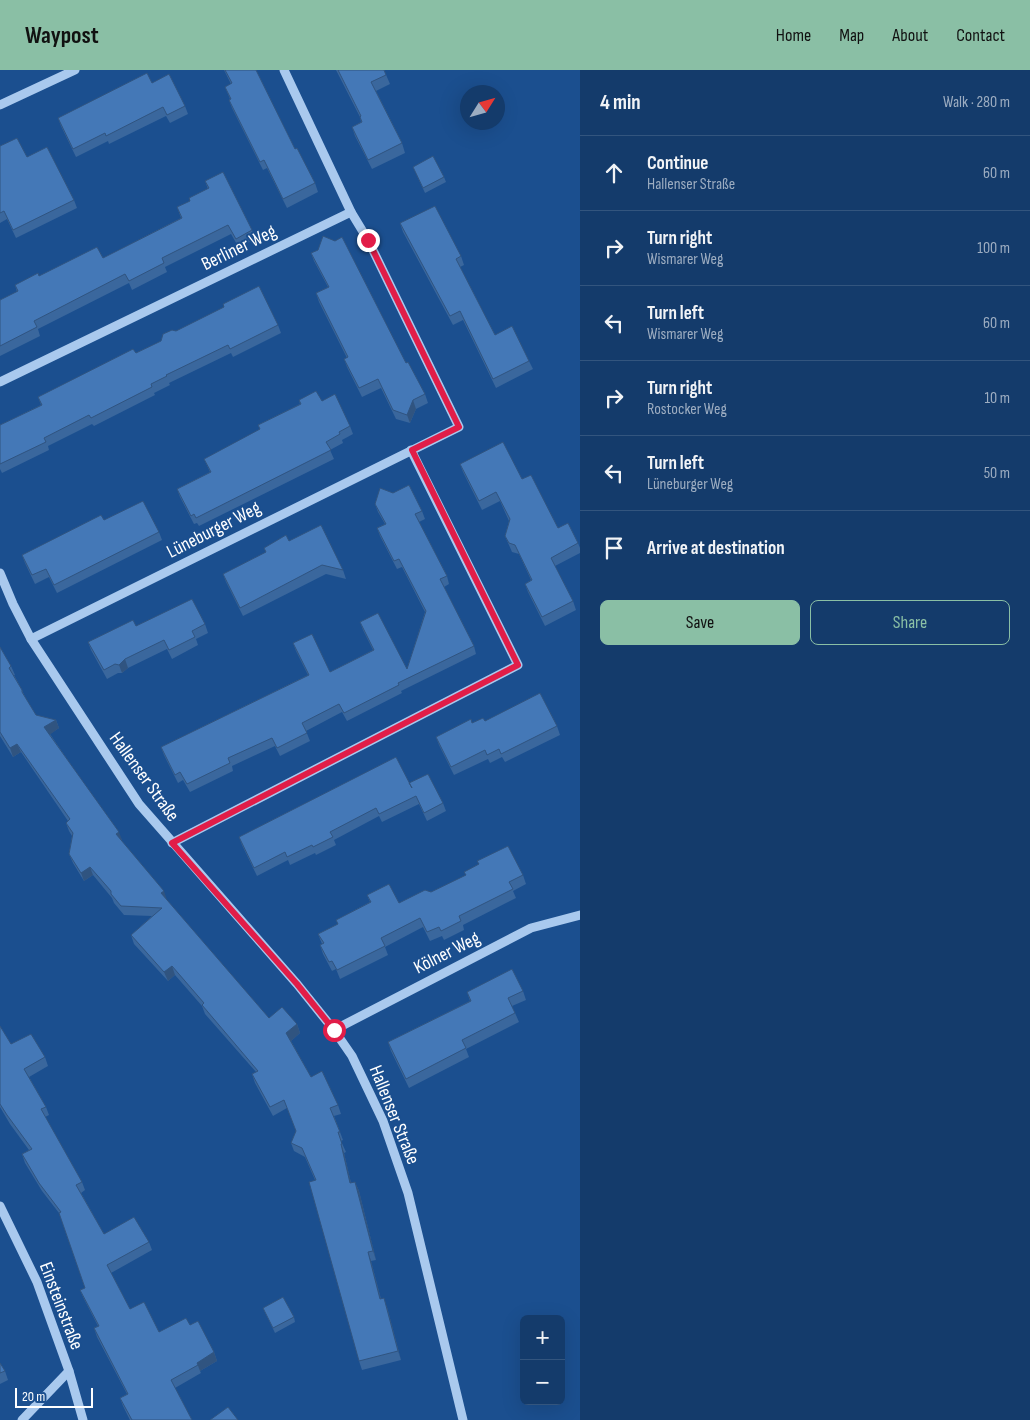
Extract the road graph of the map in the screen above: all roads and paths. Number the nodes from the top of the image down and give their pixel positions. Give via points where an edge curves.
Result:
1 (75, 70) edge
2 (284, 70) edge
3 (0, 105) edge
4 (351, 212) junction
5 (0, 382) edge
6 (412, 450) junction
7 (0, 573) edge
8 (31, 639) junction
9 (172, 843) junction
10 (580, 915) edge
11 (334, 1030) junction
12 (0, 1206) edge
13 (69, 1371) junction
14 (22, 1420) edge
15 (83, 1420) edge
16 (463, 1420) edge

1 - 3 street
2 - 4 street
4 - 5 street, Berliner Weg
4 - 6 street, Lüneburger Weg via 368,240 459,427
6 - 8 street, Lüneburger Weg
6 - 9 street via 518,665
7 - 8 street, Hallenser Straße
8 - 9 street, Hallenser Straße via 139,804
9 - 11 street, Hallenser Straße
10 - 11 street, Kölner Weg via 531,928
11 - 16 street, Hallenser Straße via 352,1056 383,1121 405,1184
12 - 13 street, Einsteinstraße via 37,1282
13 - 14 street
13 - 15 street, Einsteinstraße

